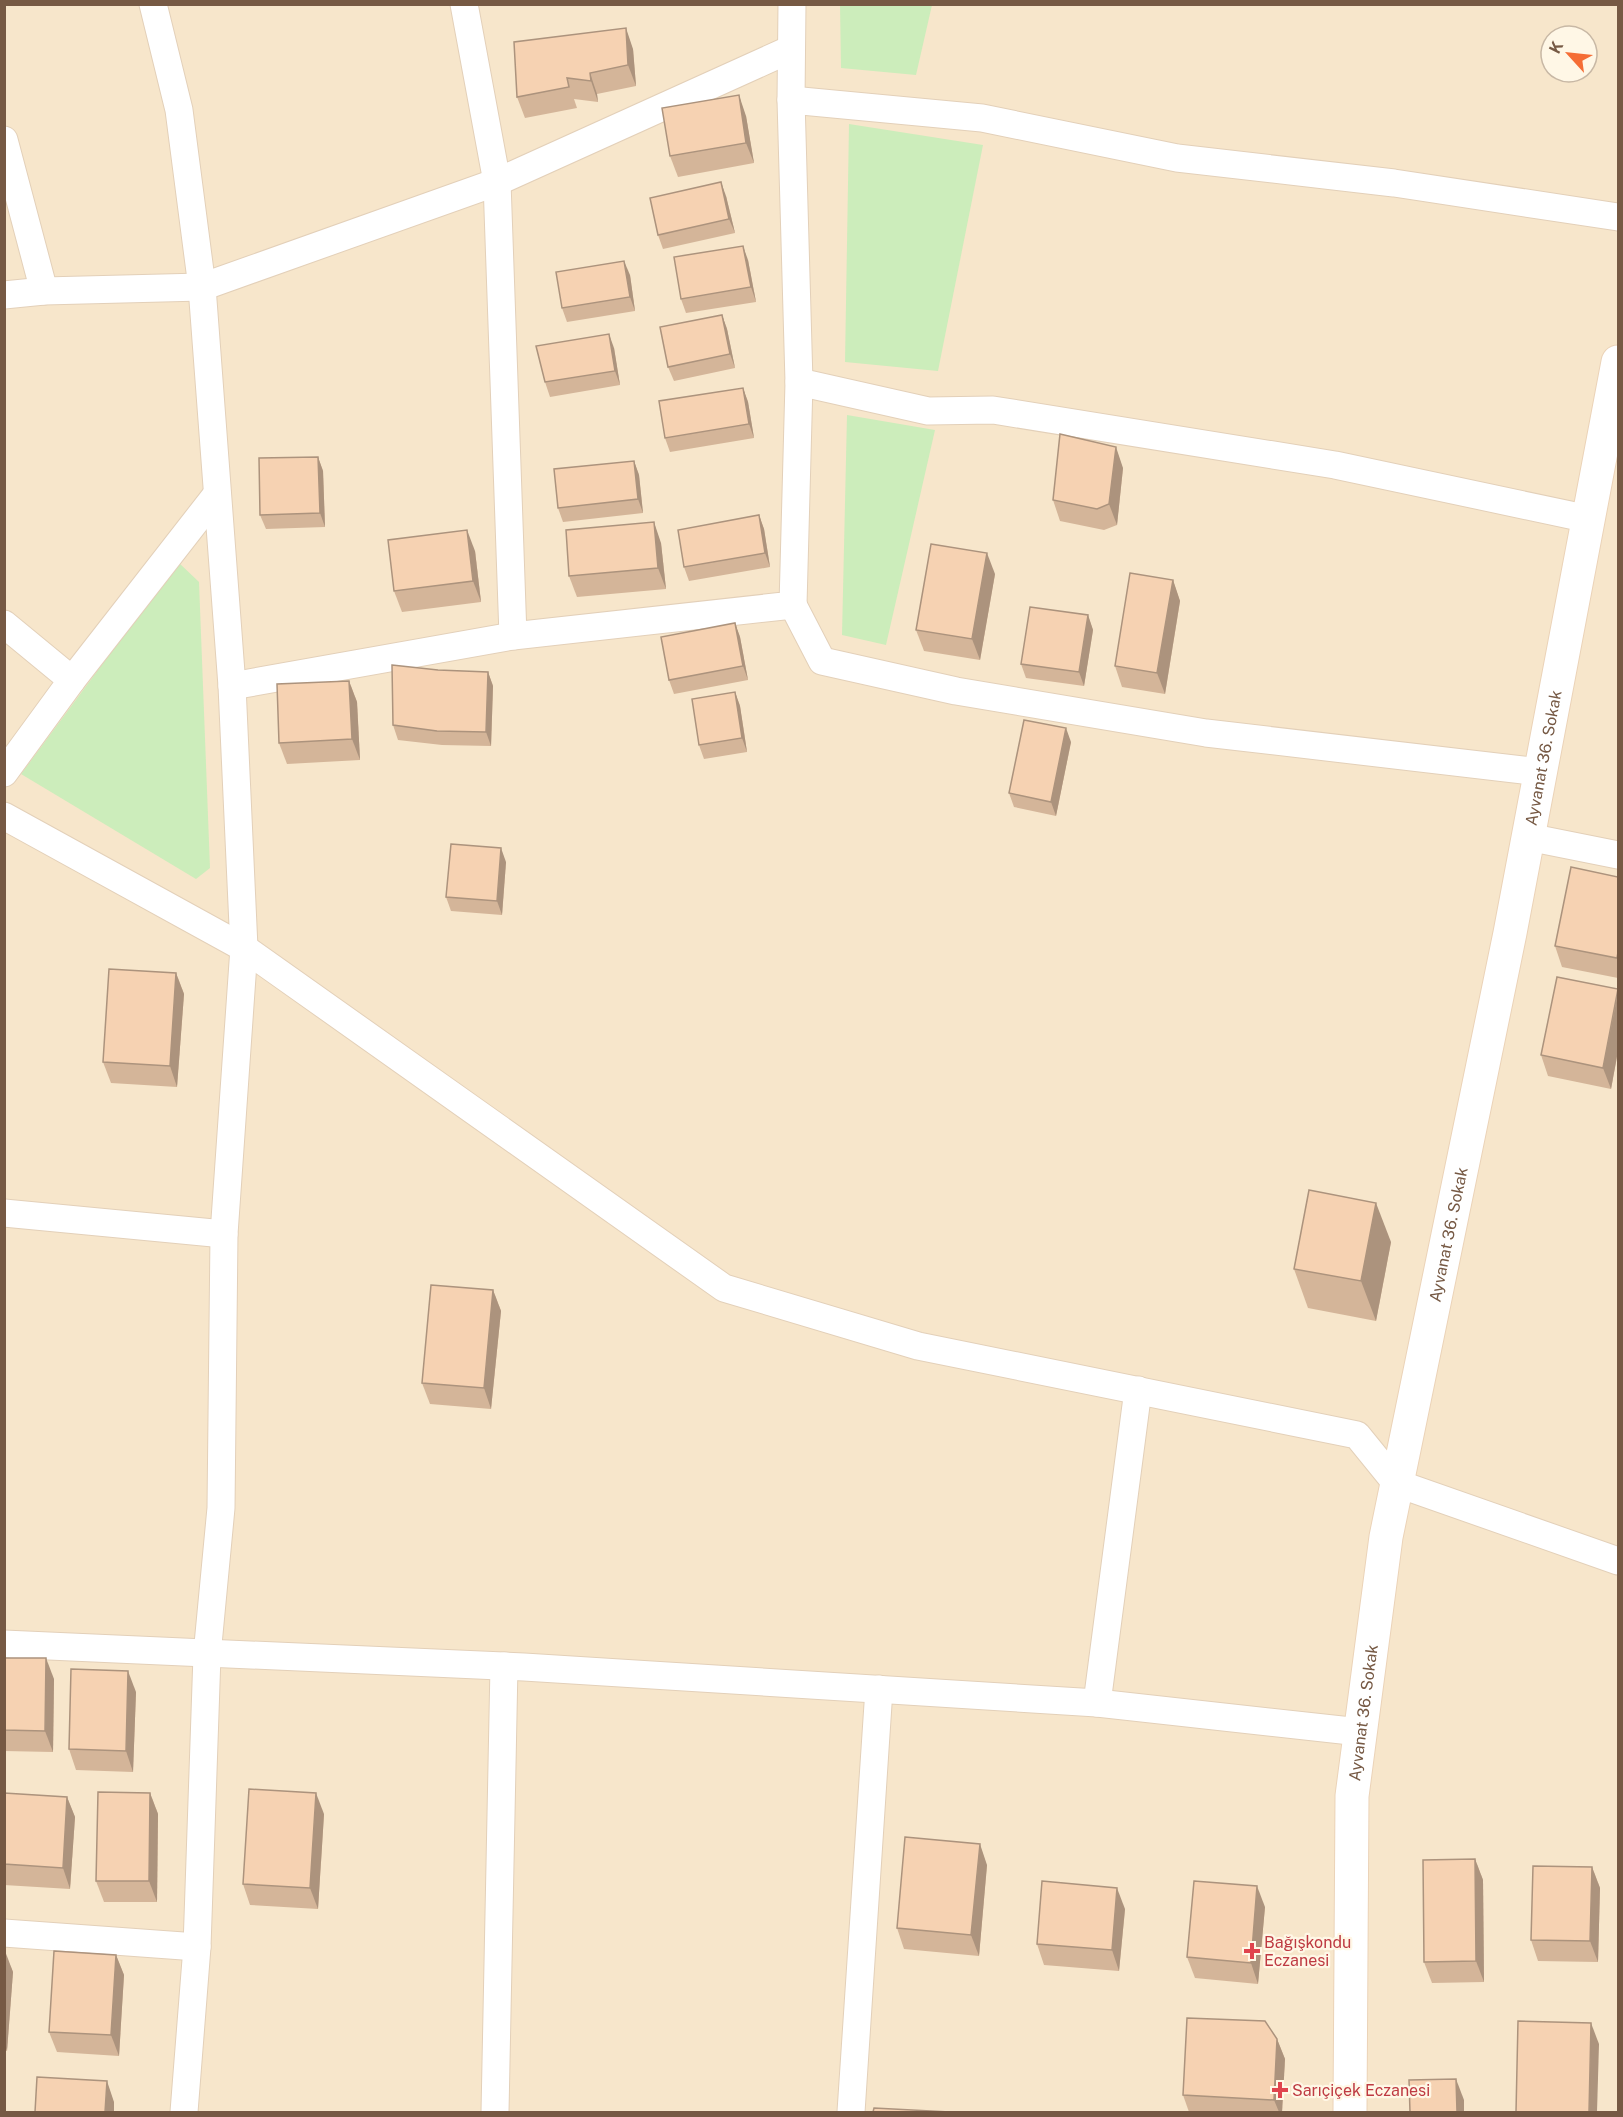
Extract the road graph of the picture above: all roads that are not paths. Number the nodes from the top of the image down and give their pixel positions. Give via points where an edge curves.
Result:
1 (153, 4) edge
2 (464, 4) edge
3 (792, 4) edge
4 (791, 49) junction
5 (791, 100) junction
6 (4, 140) edge
7 (497, 182) junction
8 (1618, 217) edge
9 (202, 287) junction
10 (44, 291) junction
11 (4, 295) edge
12 (1618, 362) edge
13 (799, 382) junction
14 (217, 495) junction
15 (1589, 519) junction
16 (793, 605) junction
17 (4, 624) edge
18 (513, 636) junction
19 (72, 680) junction
20 (232, 686) junction
21 (1540, 772) junction
22 (4, 773) edge
23 (4, 816) edge
24 (1528, 837) junction
25 (1618, 855) edge
26 (244, 948) junction
27 (4, 1213) edge
28 (225, 1234) junction
29 (1138, 1390) junction
30 (1396, 1483) junction
31 (1618, 1561) edge
32 (4, 1644) edge
33 (207, 1655) junction
34 (504, 1666) junction
35 (879, 1689) junction
36 (1097, 1703) junction
37 (1360, 1732) junction
38 (4, 1933) edge
39 (197, 1947) junction
40 (184, 2112) edge
41 (495, 2112) edge
42 (851, 2112) edge
43 (1350, 2112) edge

1 - 9 street via 178,110
2 - 7 street
3 - 4 street
4 - 5 street
4 - 7 street
5 - 8 street via 982,118 1177,158 1394,183
5 - 13 street
6 - 10 street
7 - 9 street
7 - 18 street
9 - 10 street
9 - 14 street
10 - 11 street
12 - 15 street, Ayvanat 36. Sokak
13 - 15 street via 928,411 993,410 1335,465
13 - 16 street
14 - 19 street
14 - 20 street
15 - 21 street, Ayvanat 36. Sokak
16 - 18 street
16 - 21 street via 822,661 834,664 956,691 1206,734
17 - 19 street
18 - 20 street
19 - 22 street
20 - 26 street
21 - 24 street, Ayvanat 36. Sokak
23 - 26 street
24 - 25 street
24 - 30 street, Ayvanat 36. Sokak
26 - 28 street
26 - 29 street via 724,1288 918,1346
27 - 28 street
28 - 33 street via 221,1508
29 - 30 street via 1357,1435
29 - 36 street
30 - 31 street
30 - 37 street, Ayvanat 36. Sokak
32 - 33 street
33 - 34 street
33 - 39 street
34 - 35 street
34 - 41 street
35 - 36 street
35 - 42 street
36 - 37 street
37 - 43 street, Ayvanat 36. Sokak via 1352,1796
38 - 39 street
39 - 40 street

